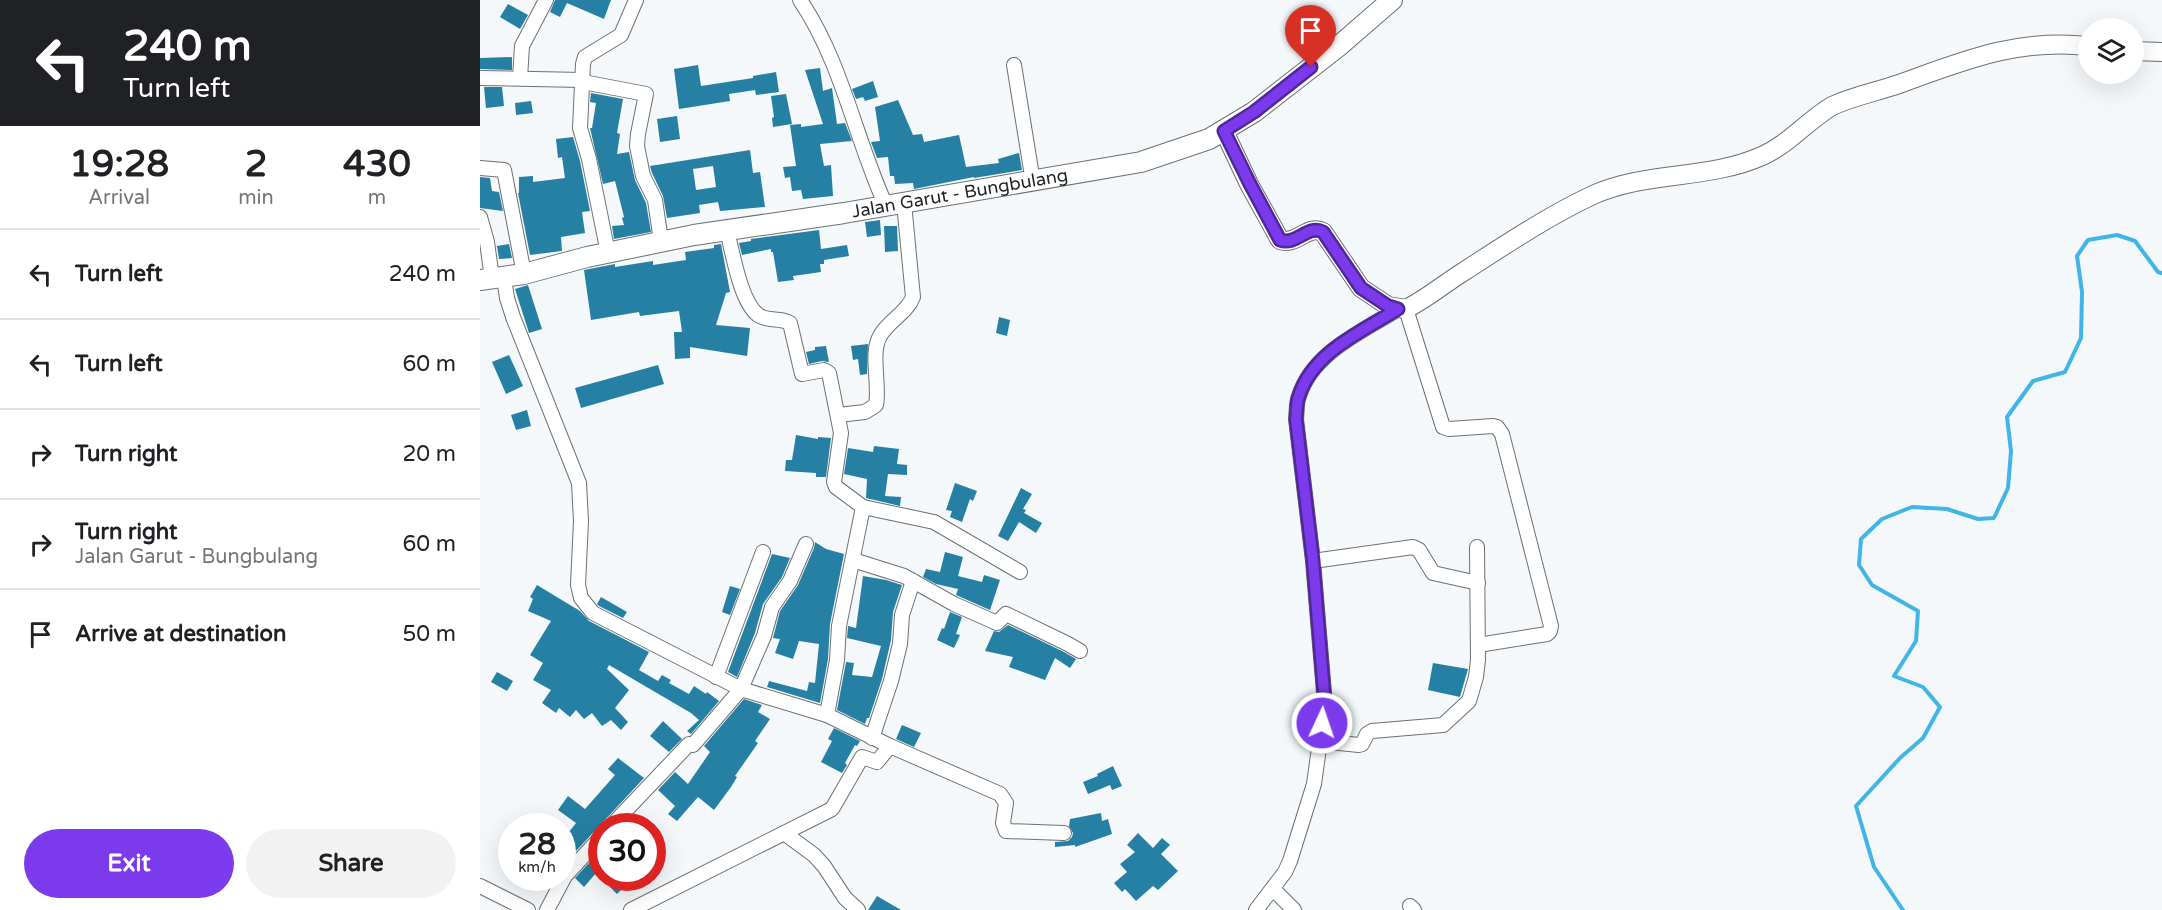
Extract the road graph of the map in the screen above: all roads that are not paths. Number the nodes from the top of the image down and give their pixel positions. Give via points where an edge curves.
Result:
1 (546, 0) edge
2 (636, 0) edge
3 (800, 0) edge
4 (1392, 0) edge
5 (2078, 45) edge
6 (2144, 51) edge
7 (2162, 52) edge
8 (1014, 65) dead end
9 (480, 78) edge
10 (520, 78) junction
11 (583, 82) junction
12 (1224, 131) junction
13 (480, 168) edge
14 (1033, 182) junction
15 (895, 204) junction
16 (480, 216) edge
17 (727, 231) junction
18 (661, 241) junction
19 (608, 253) junction
20 (524, 274) junction
21 (492, 279) edge
22 (1402, 309) junction
23 (838, 415) junction
24 (862, 507) junction
25 (806, 544) dead end
26 (1477, 547) dead end
27 (763, 552) dead end
28 (853, 560) junction
29 (1313, 561) junction
30 (1020, 572) dead end
31 (913, 581) junction
32 (1478, 583) junction
33 (1478, 645) junction
34 (1080, 651) dead end
35 (716, 677) junction
36 (741, 689) junction
37 (827, 715) junction
38 (872, 738) junction
39 (1320, 741) junction
40 (890, 746) junction
41 (623, 813) edge
42 (784, 833) junction
43 (1064, 833) dead end
44 (588, 851) edge
45 (480, 886) edge
46 (1273, 889) junction
47 (528, 910) edge
48 (547, 910) edge
49 (631, 910) edge
50 (858, 910) edge
51 (1256, 910) edge
52 (1294, 910) edge

1 - 10 street via 522,46
2 - 11 street via 621,34 585,57
3 - 15 street via 823,40 873,178
4 - 12 main road, Jalan Garut - Bungbulang via 1340,45
5 - 22 street via 1986,53 1832,106 1761,157 1725,168 1615,186 1578,202
6 - 7 street
8 - 14 street
9 - 10 street
10 - 11 street
11 - 18 street via 646,94 637,146 643,176 656,200
11 - 19 street via 581,136
12 - 14 main road, Jalan Garut - Bungbulang via 1141,162
12 - 22 street via 1280,240 1292,241 1314,230 1323,232 1361,288 1388,306
13 - 20 street via 504,170
14 - 15 main road, Jalan Garut - Bungbulang
15 - 17 main road, Jalan Garut - Bungbulang
15 - 23 street via 913,297 877,343 876,405 865,412
16 - 21 street
17 - 18 main road, Jalan Garut - Bungbulang
17 - 23 street via 752,309 766,319 790,323 802,374 824,370 829,373
18 - 19 main road, Jalan Garut - Bungbulang
19 - 20 main road, Jalan Garut - Bungbulang
20 - 21 main road, Jalan Garut - Bungbulang
21 - 35 street via 507,298 579,483 581,598 593,613
22 - 29 street via 1330,351 1311,371 1298,398 1296,419
22 - 33 street via 1443,427 1493,426 1502,434 1551,626 1547,634
23 - 24 street via 841,437 834,482
24 - 28 street
24 - 30 street via 934,522
25 - 36 street via 794,573 772,607
26 - 32 street
27 - 35 street
28 - 31 street
28 - 37 street
29 - 32 street via 1416,548 1433,573
29 - 39 street via 1325,705
31 - 34 street via 997,622 1006,614
31 - 38 street via 902,615 891,681
32 - 33 street
33 - 39 street via 1470,701 1443,725 1372,731 1359,745
35 - 36 street
36 - 37 street
36 - 41 street via 707,731 693,745 689,744
37 - 38 street
38 - 40 street
39 - 46 street via 1314,784 1290,861
40 - 42 street via 877,762 862,757 832,809
40 - 43 street via 1000,794 1006,803 1006,831
42 - 49 street
42 - 50 street via 814,855
44 - 48 street via 565,876
45 - 47 street
46 - 51 street
46 - 52 street

